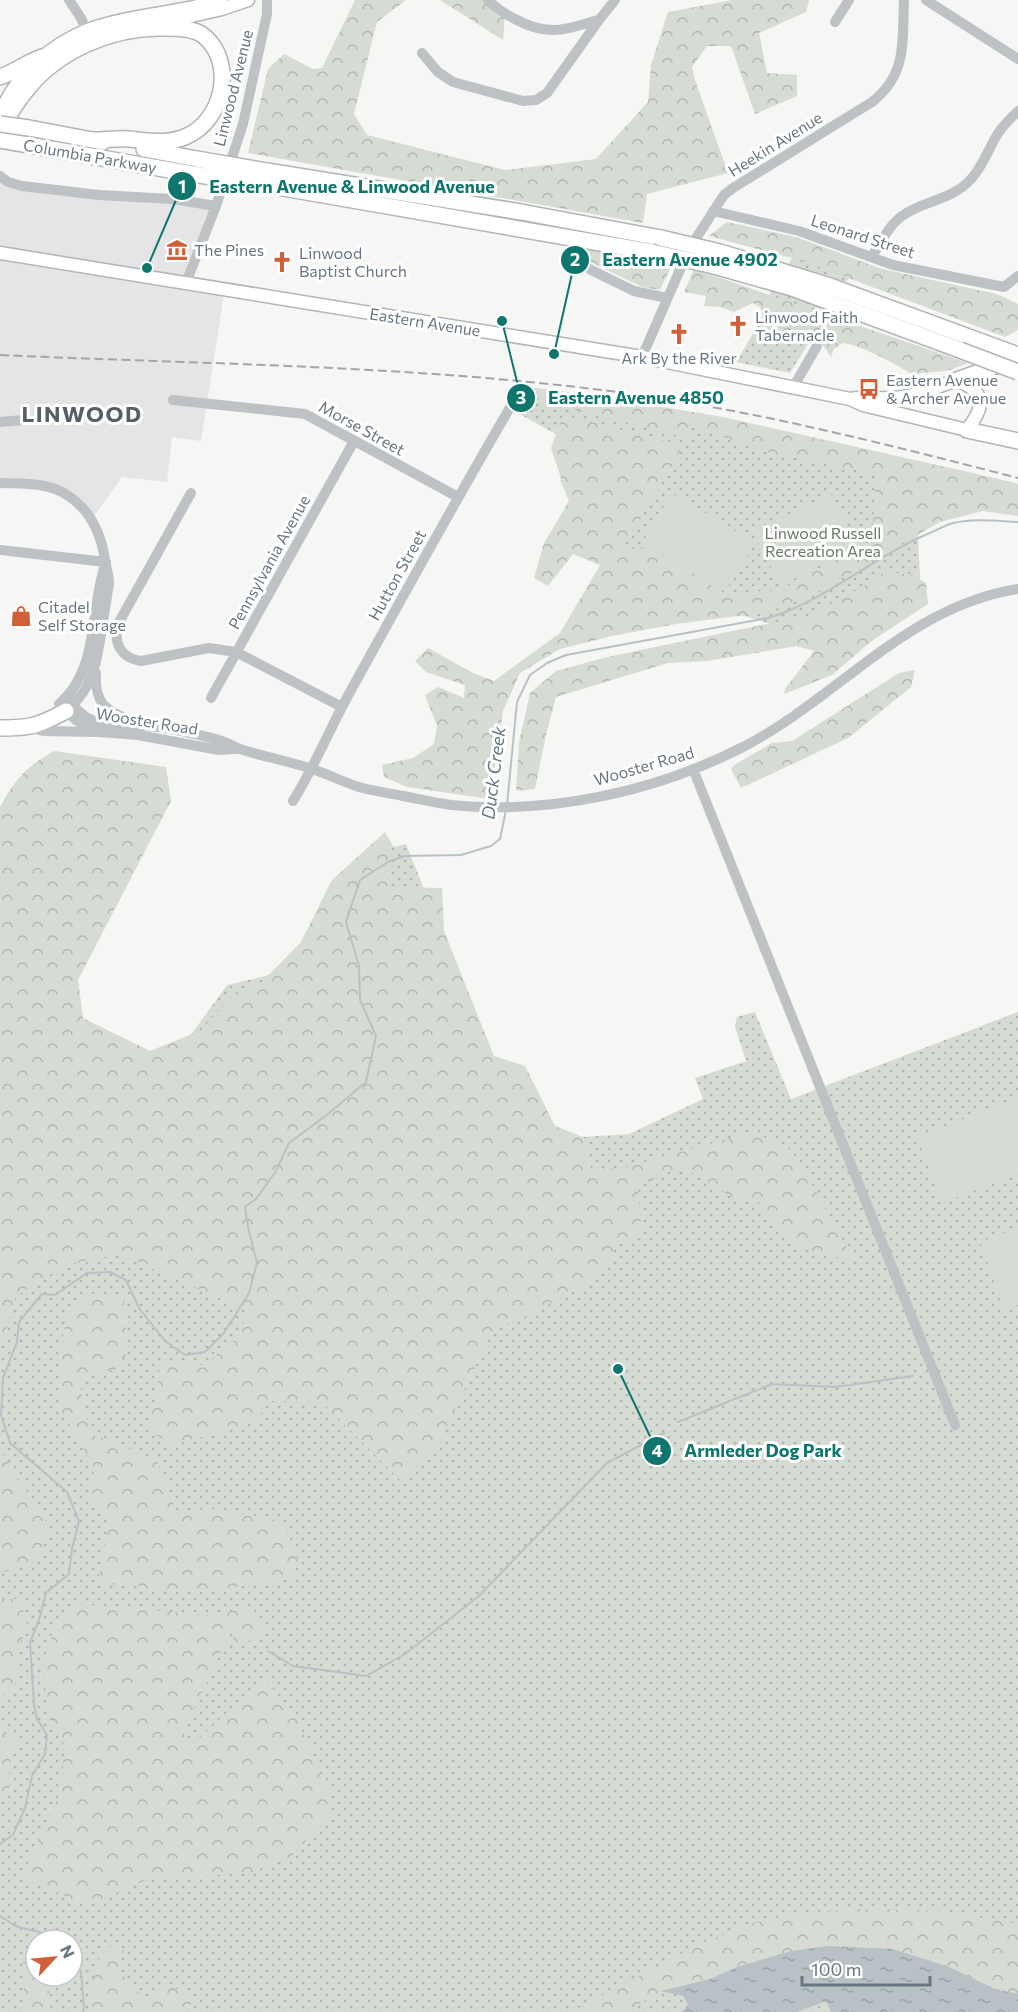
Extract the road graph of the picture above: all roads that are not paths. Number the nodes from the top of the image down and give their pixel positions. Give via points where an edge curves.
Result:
1 (69, 0) edge
2 (221, 0) edge
3 (248, 0) edge
4 (267, 0) edge
5 (488, 0) edge
6 (615, 0) edge
7 (849, 0) edge
8 (904, 0) edge
9 (926, 0) edge
10 (599, 20) junction
11 (835, 22) dead end
12 (147, 27) junction
13 (89, 36) junction
14 (422, 54) dead end
15 (42, 57) junction
16 (1018, 59) edge
17 (0, 77) edge
18 (1018, 111) edge
19 (0, 114) edge
20 (0, 124) edge
21 (0, 130) edge
22 (0, 140) edge
23 (93, 140) junction
24 (0, 176) edge
25 (263, 178) junction
26 (216, 206) junction
27 (713, 211) junction
28 (0, 253) edge
29 (872, 256) junction
30 (572, 258) dead end
31 (717, 259) junction
32 (1018, 276) edge
33 (186, 283) junction
34 (667, 298) junction
35 (817, 346) dead end
36 (642, 357) junction
37 (1018, 357) edge
38 (1018, 372) edge
39 (957, 380) junction
40 (794, 386) junction
41 (515, 399) dead end
42 (850, 399) junction
43 (173, 400) dead end
44 (23, 420) dead end
45 (0, 422) edge
46 (967, 430) junction
47 (354, 441) junction
48 (1018, 441) edge
49 (0, 483) edge
50 (191, 493) dead end
51 (458, 497) junction
52 (0, 550) edge
53 (106, 562) junction
54 (1018, 589) edge
55 (236, 652) junction
56 (96, 668) junction
57 (211, 698) dead end
58 (65, 705) junction
59 (342, 707) junction
60 (0, 720) edge
61 (151, 726) junction
62 (0, 728) edge
63 (30, 728) junction
64 (99, 732) junction
65 (238, 748) junction
66 (313, 769) junction
67 (693, 769) junction
68 (293, 801) dead end
69 (955, 1425) dead end

1 - 13 street
2 - 13 main road via 122,18
3 - 12 main road
4 - 26 street, Linwood Avenue via 243,124
5 - 10 street via 505,14 542,30 565,30
6 - 10 street
7 - 11 street
8 - 27 street, Heekin Avenue via 900,64 882,94 733,188
9 - 16 street
10 - 14 street via 547,93 536,100 523,101 453,82
12 - 13 highway
12 - 23 highway via 195,31 212,45 222,79 213,112 198,130 172,141
13 - 15 main road via 56,45
13 - 21 highway via 37,78
15 - 17 highway
15 - 19 main road via 16,85
18 - 29 street via 997,134 971,179 945,198 901,216
20 - 23 highway, Columbia Parkway, bridge
22 - 25 highway, Columbia Parkway, bridge via 192,174
23 - 25 highway, Columbia Parkway, bridge via 197,159
24 - 26 street via 22,186
25 - 31 highway, Columbia Parkway, bridge via 652,252
25 - 31 highway, Columbia Parkway, bridge via 521,212 661,238
26 - 33 street, Linwood Avenue
27 - 29 street, Leonard Street via 799,231
27 - 34 street, Heekin Avenue via 688,249
28 - 33 main road, Eastern Avenue
29 - 32 street, Leonard Street via 893,265 1004,287
30 - 34 street via 634,291
31 - 37 highway, Columbia Parkway via 830,286
31 - 38 highway, Columbia Parkway, bridge
33 - 36 main road, Eastern Avenue
34 - 36 street, Heekin Avenue
35 - 40 street
36 - 40 main road, Eastern Avenue
37 - 39 highway
39 - 42 main road via 915,395
39 - 46 main road via 974,388 981,401 976,419
40 - 42 main road, Eastern Avenue
41 - 51 street, Hutton Street
42 - 46 main road
43 - 47 street, Morse Street via 305,414
44 - 45 street
46 - 48 highway
47 - 51 street, Morse Street
47 - 55 street, Pennsylvania Avenue
49 - 53 street via 56,489 76,501 98,530
50 - 55 street via 118,624 118,645 124,654 138,661 209,648
51 - 59 street, Hutton Street
52 - 53 street
53 - 56 street via 109,580
53 - 58 street via 85,664
54 - 67 street, Wooster Road via 972,600 933,617 767,734
55 - 57 street, Pennsylvania Avenue
55 - 59 street
56 - 58 street via 89,685
56 - 61 street via 95,685 104,705 115,715
58 - 60 highway via 36,715
58 - 61 street, Wooster Road via 95,721
58 - 63 highway via 48,721
58 - 64 street, Wooster Road via 85,726
59 - 66 street, Hutton Street
61 - 65 street, Wooster Road via 224,741
62 - 63 highway
63 - 64 street
64 - 65 street, Wooster Road via 219,750
65 - 66 street, Wooster Road
66 - 67 street, Wooster Road via 359,787 450,805 532,806 628,790
66 - 68 street
67 - 69 street

